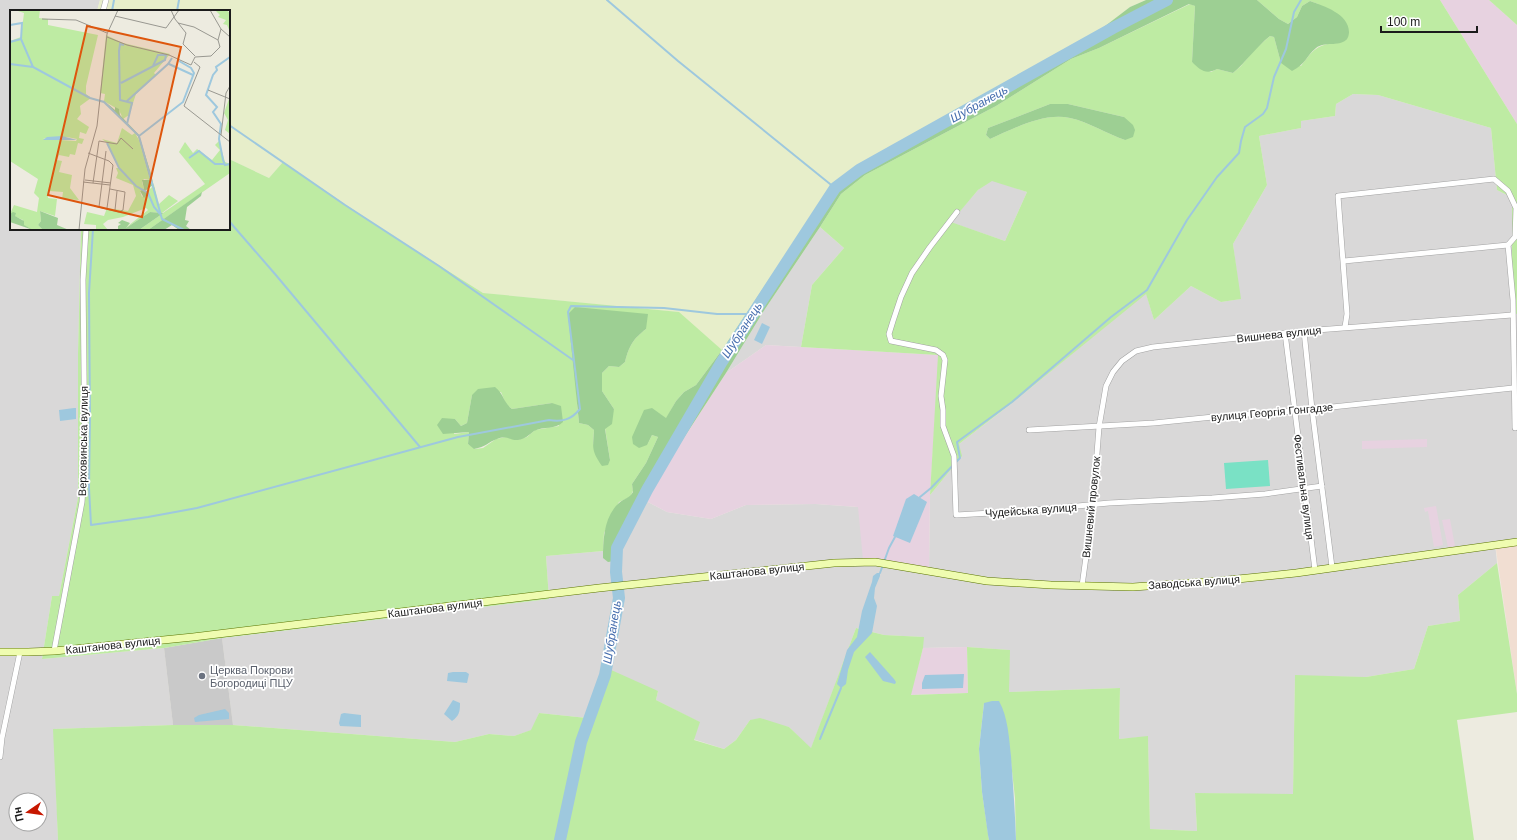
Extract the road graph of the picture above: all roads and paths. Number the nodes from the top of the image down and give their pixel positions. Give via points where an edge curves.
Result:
1 (106, 0) edge
2 (103, 10) edge
3 (957, 212) dead end
4 (86, 230) edge
5 (1508, 245) junction
6 (1344, 261) junction
7 (1512, 315) junction
8 (1345, 327) junction
9 (1304, 331) junction
10 (1285, 333) junction
11 (1513, 388) junction
12 (1312, 409) junction
13 (1294, 411) junction
14 (1099, 427) junction
15 (1515, 428) dead end
16 (1029, 430) dead end
17 (1322, 486) junction
18 (1304, 489) junction
19 (1093, 506) junction
20 (1517, 542) edge
21 (872, 562) joint
22 (1332, 567) junction
23 (1315, 570) junction
24 (1082, 586) junction
25 (54, 651) junction
26 (0, 652) edge
27 (20, 652) junction
28 (0, 757) edge

1 - 2 street
3 - 19 street, Чудейська вулиця via 912,274 901,297 889,334 891,341 936,350 943,355 943,426 954,456 956,514 1025,512
4 - 25 street, Верховинська вулиця via 83,280 85,462 82,502
5 - 6 street
5 - 6 street via 1515,237 1516,208 1508,191 1494,179 1338,196
5 - 7 street
6 - 8 street via 1347,314
7 - 8 street, Вишнева вулиця
7 - 11 street
8 - 9 street, Вишнева вулиця
9 - 10 street, Вишнева вулиця
9 - 12 street, Фестивальна вулиця
10 - 13 street, Фестивальна вулиця
10 - 14 street, Вишнева вулиця via 1136,351 1122,361 1109,379
11 - 12 street, вулиця Георгія Гонгадзе
11 - 15 street
12 - 13 street, вулиця Георгія Гонгадзе
12 - 17 street, Фестивальна вулиця
13 - 14 street, вулиця Георгія Гонгадзе
13 - 18 street, Фестивальна вулиця
14 - 16 street, вулиця Георгія Гонгадзе
14 - 19 street, Вишневий провулок
17 - 18 street, Чудейська вулиця
17 - 22 street, Фестивальна вулиця
18 - 19 street, Чудейська вулиця
18 - 23 street, Фестивальна вулиця
19 - 24 street, Вишневий провулок
20 - 22 main road, Заводська вулиця
21 - 24 main road, Заводська вулиця via 986,581
21 - 25 main road, Каштанова вулиця via 834,563 613,587
22 - 23 main road, Заводська вулиця
23 - 24 main road, Заводська вулиця via 1133,587
25 - 27 main road, Каштанова вулиця
26 - 27 main road, Каштанова вулиця
27 - 28 street

